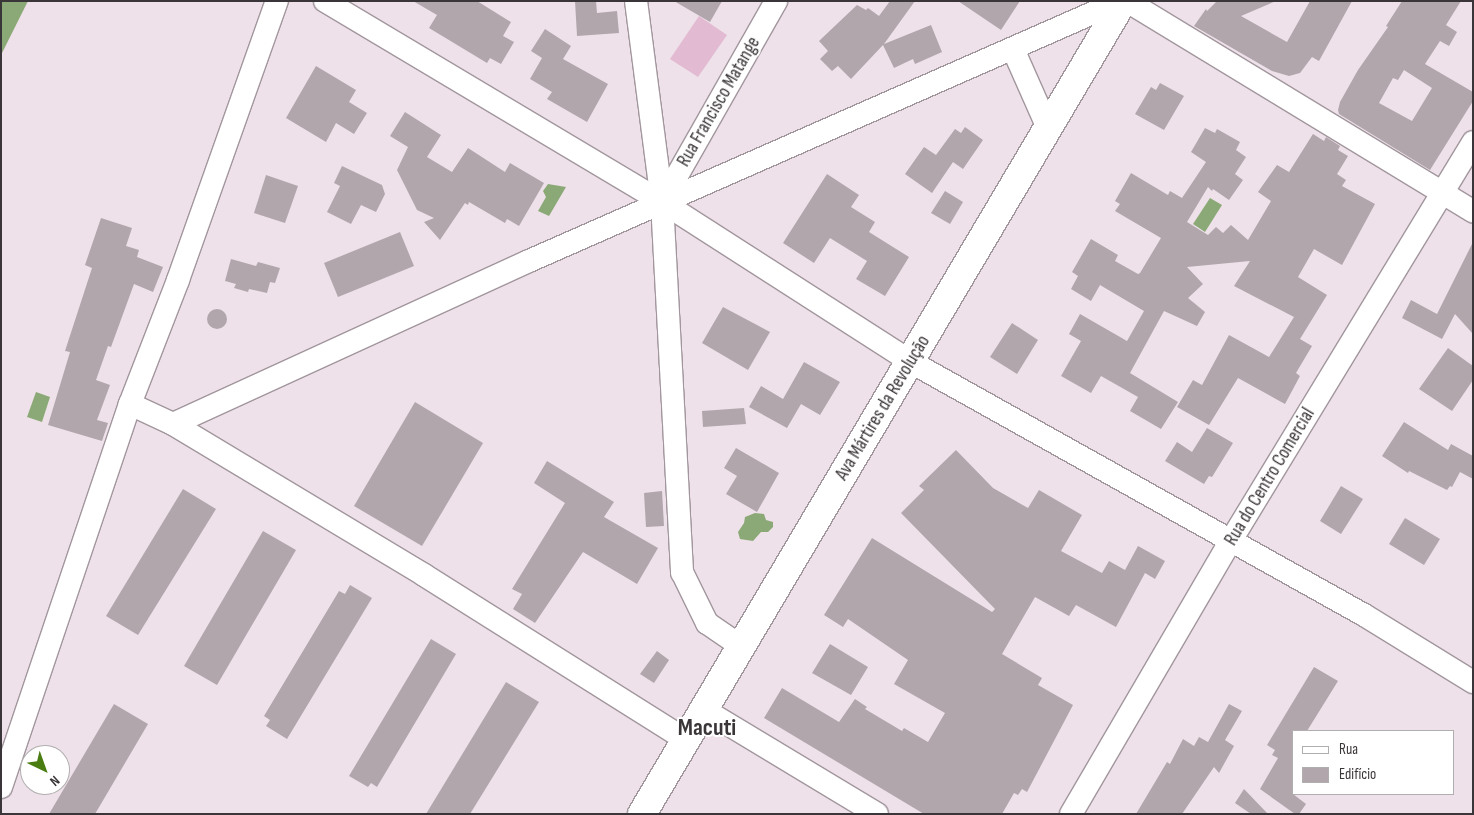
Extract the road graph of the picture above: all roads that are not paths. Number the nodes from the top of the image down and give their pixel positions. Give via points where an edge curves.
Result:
1 (277, 1) edge
2 (325, 1) edge
3 (636, 1) edge
4 (776, 1) edge
5 (1122, 1) edge
6 (1127, 1) edge
7 (1013, 49) junction
8 (1048, 128) junction
9 (1473, 142) edge
10 (1443, 192) junction
11 (662, 202) junction
12 (1473, 211) edge
13 (911, 362) junction
14 (130, 404) junction
15 (173, 424) junction
16 (1230, 542) junction
17 (742, 646) junction
18 (1473, 682) edge
19 (703, 709) junction
20 (686, 740) junction
21 (1, 787) edge
22 (642, 814) edge
23 (877, 814) edge
24 (1071, 814) edge

1 - 14 street via 178,280
2 - 11 street
3 - 11 street
4 - 11 street, Rua Francisco Matange
5 - 7 street
5 - 8 street, Ava Mártires da Revolução
6 - 10 street
7 - 8 street
7 - 11 street
8 - 13 street, Ava Mártires da Revolução
9 - 10 street, Rua do Centro Comercial
10 - 12 street
10 - 16 street, Rua do Centro Comercial
11 - 13 street
11 - 15 street
11 - 17 street via 682,572 707,623
13 - 16 street
13 - 17 street, Ava Mártires da Revolução
14 - 15 street
14 - 21 street
15 - 20 street via 424,575
16 - 18 street via 1364,615
16 - 24 street, Rua do Centro Comercial
17 - 19 street, Ava Mártires da Revolução
19 - 20 street, Ava Mártires da Revolução
19 - 23 street
20 - 22 street, Ava Mártires da Revolução

